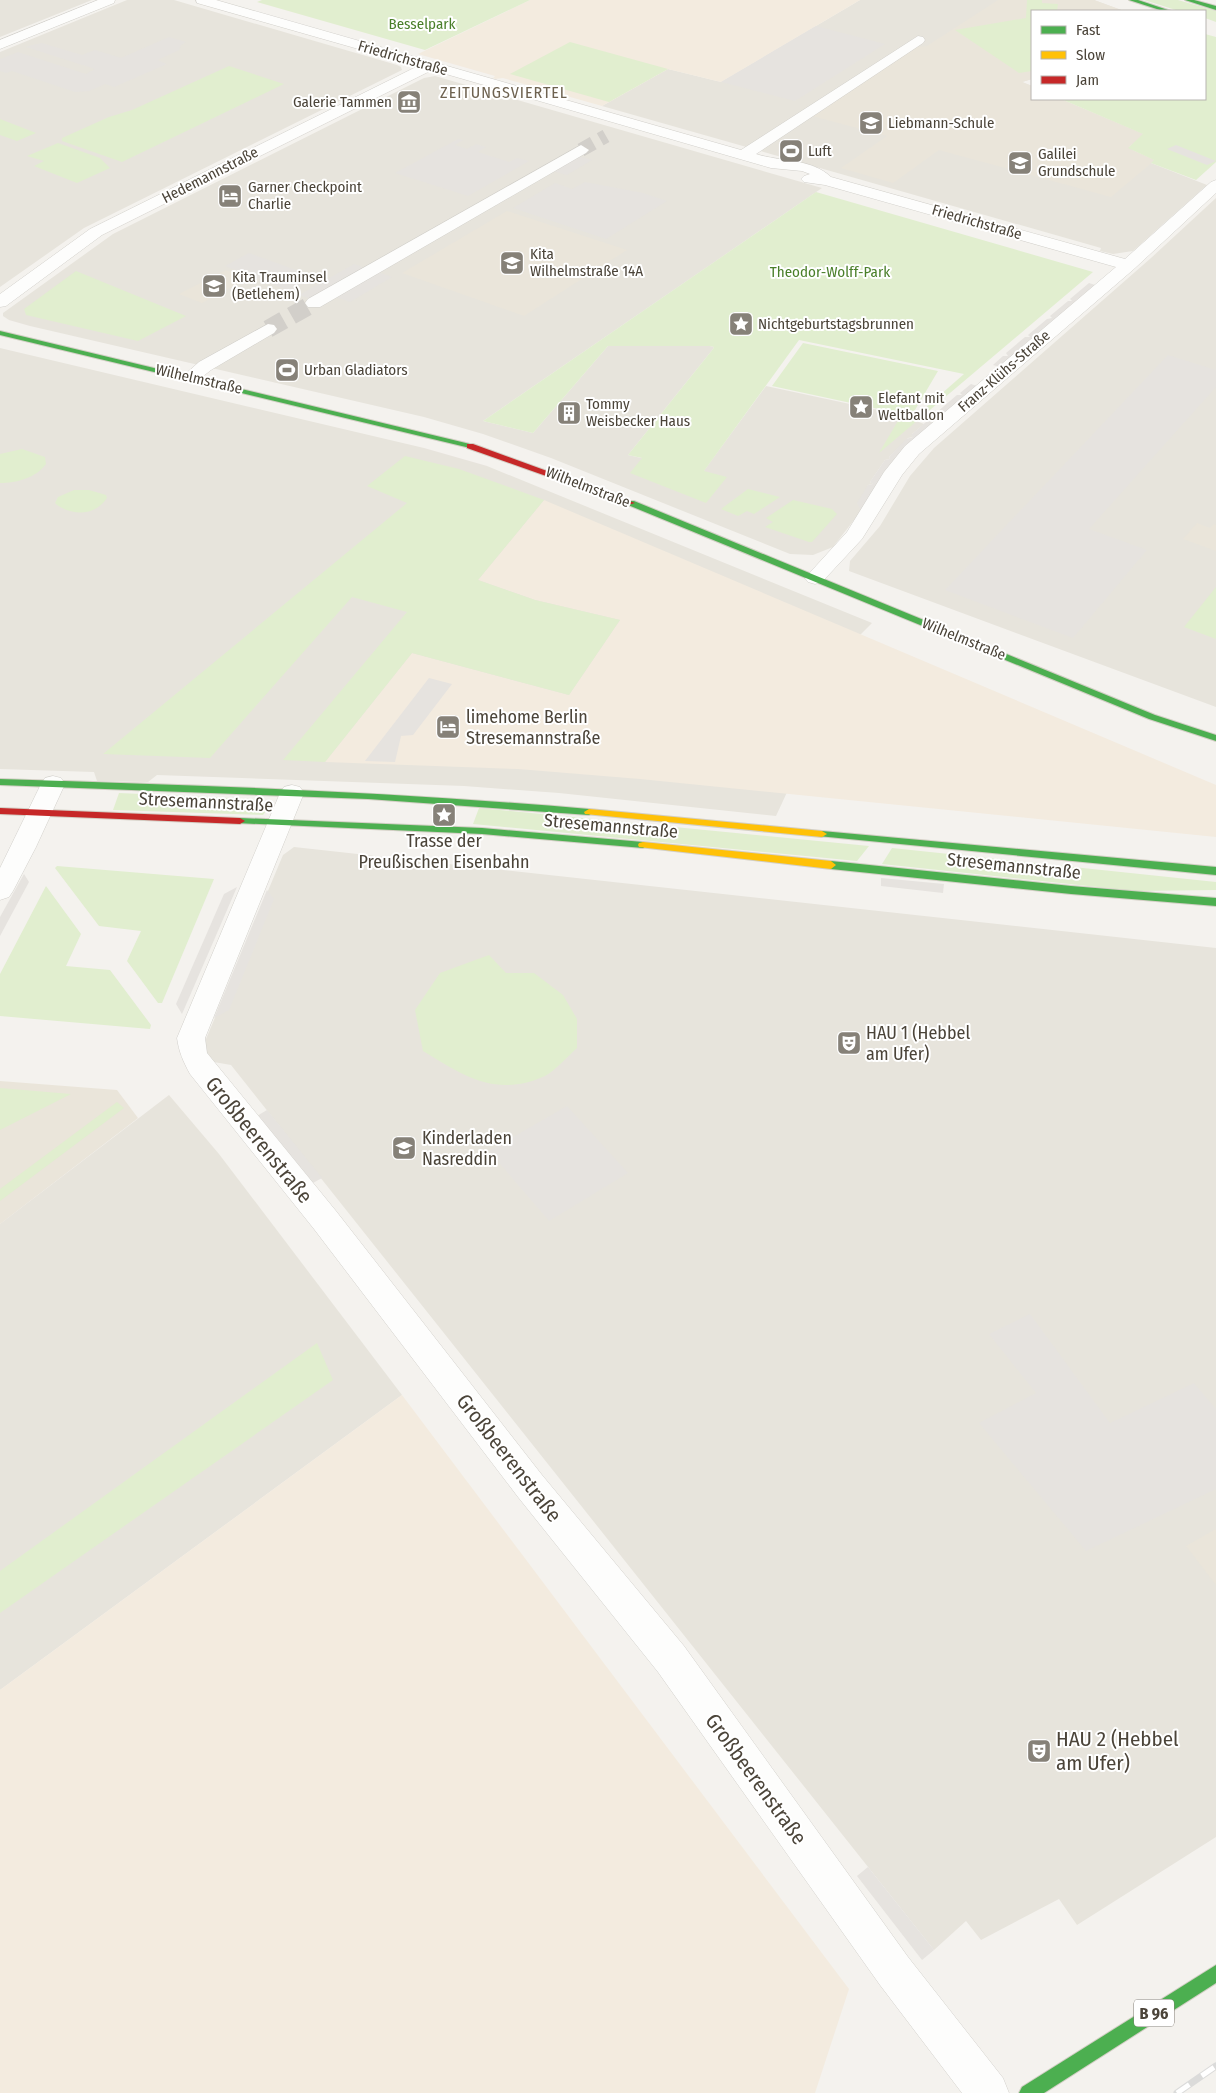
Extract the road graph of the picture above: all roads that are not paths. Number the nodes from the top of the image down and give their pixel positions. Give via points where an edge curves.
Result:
1 (109, 0) edge
2 (202, 0) edge
3 (235, 0) edge
4 (1132, 0) edge
5 (1188, 0) edge
6 (222, 6) junction
7 (1216, 8) edge
8 (1165, 10) edge
9 (918, 40) dead end
10 (0, 45) edge
11 (430, 66) junction
12 (628, 123) junction
13 (610, 133) tunnel mouth
14 (581, 150) tunnel mouth
15 (743, 156) junction
16 (1216, 185) edge
17 (1128, 265) junction
18 (0, 302) edge
19 (314, 303) tunnel mouth
20 (268, 329) tunnel mouth
21 (0, 333) edge
22 (191, 377) junction
23 (815, 578) junction
24 (1152, 717) junction
25 (1216, 738) edge
26 (1208, 748) dead end
27 (0, 782) edge
28 (53, 784) junction
29 (292, 793) junction
30 (0, 811) edge
31 (40, 813) junction
32 (279, 823) junction
33 (1216, 871) edge
34 (0, 891) edge
35 (1216, 902) edge
36 (1216, 1973) edge
37 (988, 2093) edge
38 (1028, 2093) edge

1 - 10 street
2 - 6 street, Friedrichstraße
3 - 6 street
4 - 8 main road
5 - 7 main road
6 - 11 street, Friedrichstraße
9 - 15 street
11 - 12 street, Friedrichstraße
11 - 18 street, Hedemannstraße via 96,232
12 - 13 street
12 - 15 street, Friedrichstraße
14 - 19 street
15 - 17 street, Friedrichstraße via 776,165 788,175 801,179 826,180
16 - 17 street, Franz-Klühs-Straße
17 - 23 street, Franz-Klühs-Straße via 912,450 894,472 855,534
20 - 22 street
21 - 22 main road, Wilhelmstraße
22 - 23 main road, Wilhelmstraße via 488,451 603,492
23 - 24 main road, Wilhelmstraße
24 - 25 main road, Wilhelmstraße
24 - 26 main road, Wilhelmstraße
27 - 28 main road, Stresemannstraße
28 - 29 main road, Stresemannstraße
28 - 31 street
29 - 32 street, Großbeerenstraße
29 - 33 main road, Stresemannstraße via 520,805
30 - 31 main road, Stresemannstraße
31 - 32 main road, Stresemannstraße
31 - 34 street
32 - 35 main road, Stresemannstraße via 482,831
32 - 37 street, Großbeerenstraße via 191,1038 193,1054 530,1486 671,1660 894,1972
36 - 38 main road, B 96

